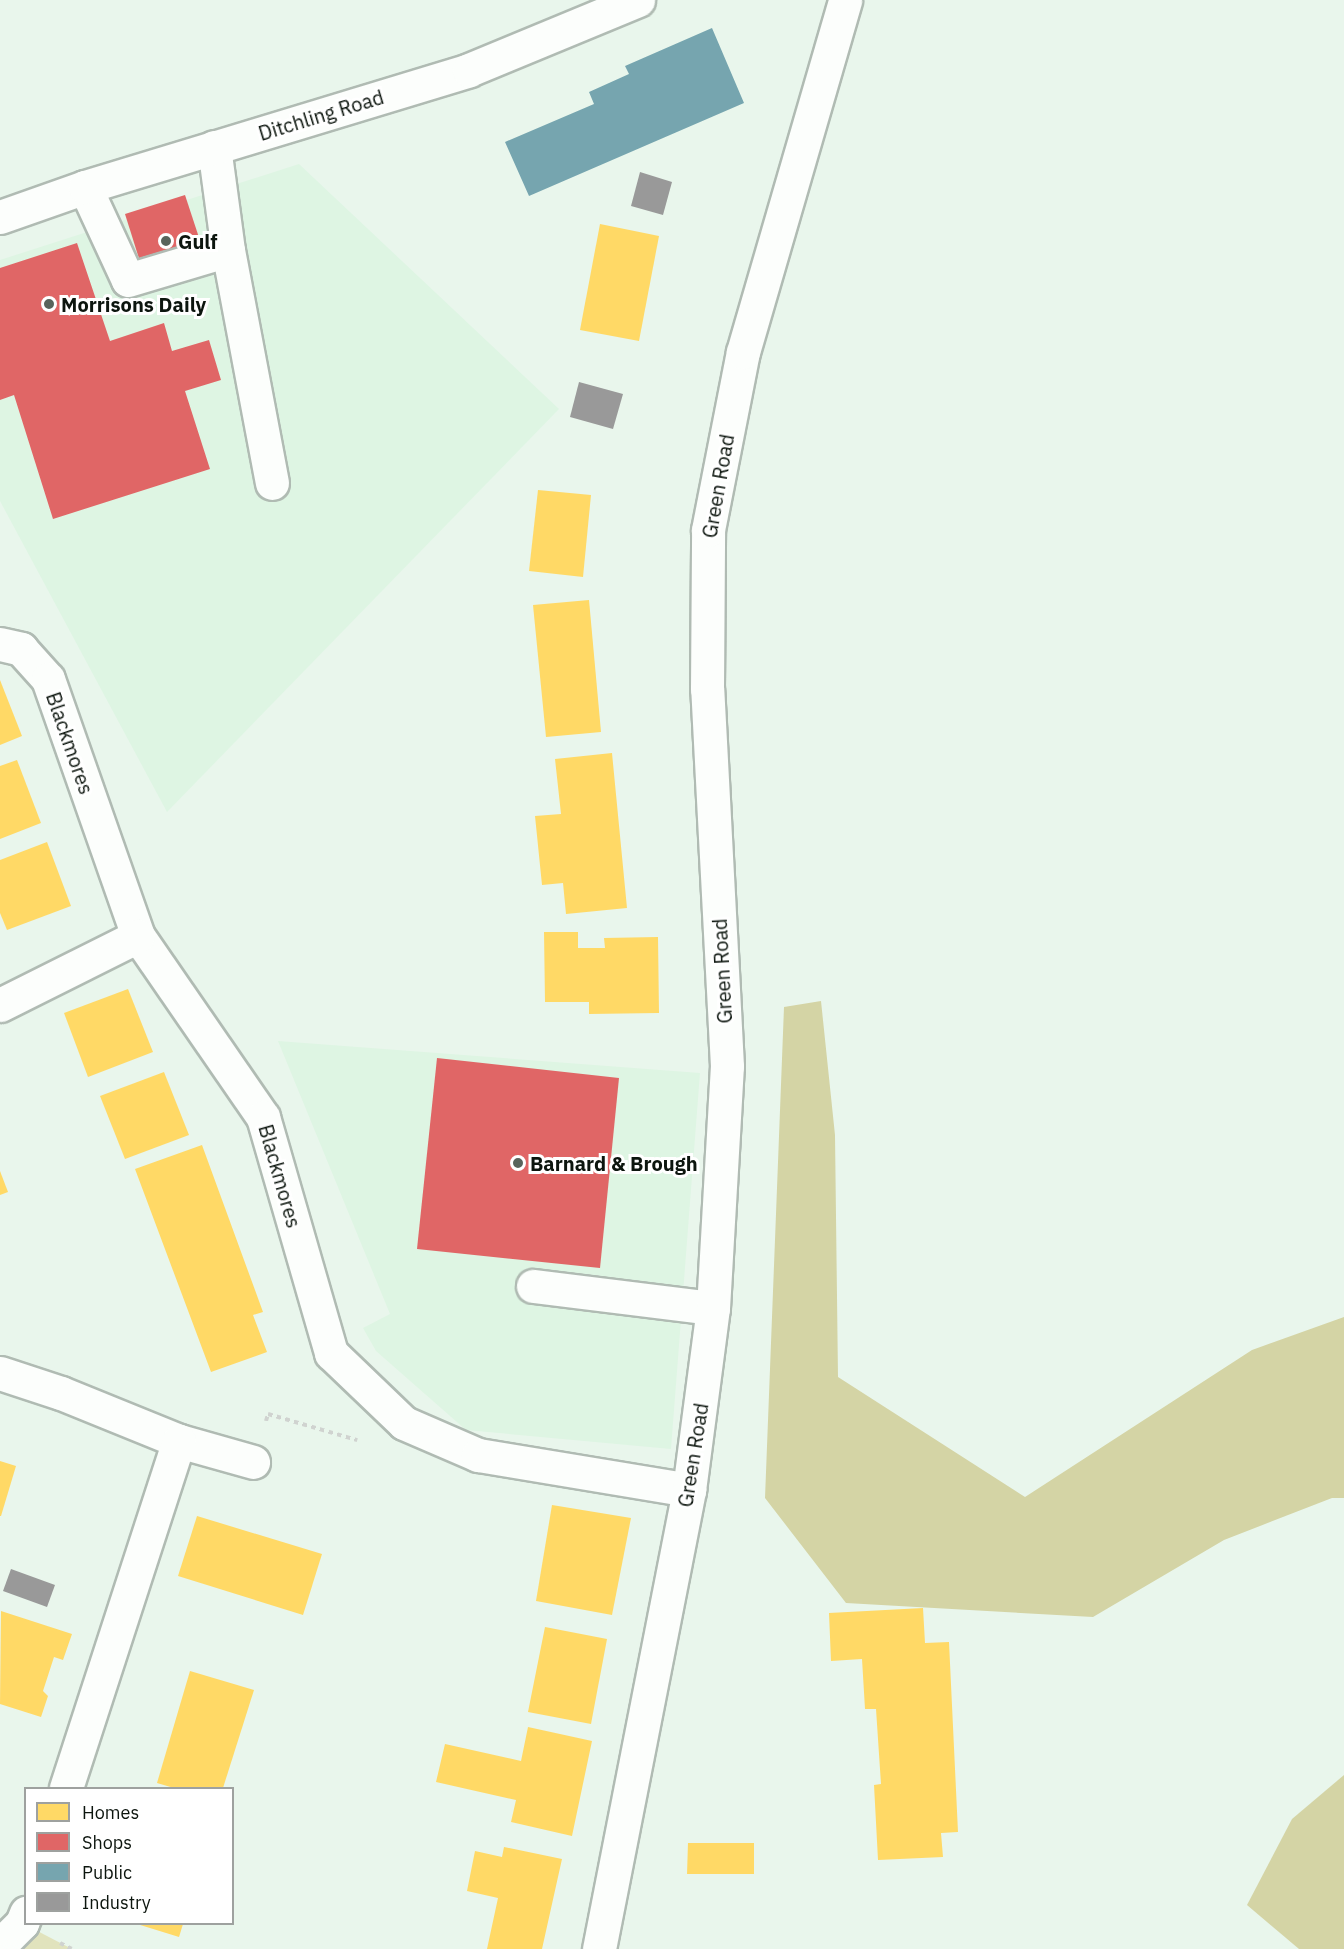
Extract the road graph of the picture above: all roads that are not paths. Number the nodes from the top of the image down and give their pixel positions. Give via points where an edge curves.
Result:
1 (638, 0) edge
2 (845, 0) edge
3 (214, 147) junction
4 (85, 188) junction
5 (0, 217) edge
6 (228, 250) junction
7 (272, 483) dead end
8 (0, 644) edge
9 (138, 936) junction
10 (0, 1005) edge
11 (533, 1286) dead end
12 (713, 1308) junction
13 (0, 1373) edge
14 (179, 1441) junction
15 (253, 1462) road end
16 (689, 1490) junction
17 (66, 1787) edge
18 (24, 1918) edge
19 (0, 1945) edge
20 (599, 1949) edge

1 - 3 street, Ditchling Road via 469,70
2 - 12 street, Green Road via 743,352 708,530 707,689 727,1066
3 - 4 street, Ditchling Road
3 - 6 street
4 - 5 street, Ditchling Road
4 - 6 street via 128,280
6 - 7 street
8 - 9 street, Blackmores via 21,649 48,679
9 - 10 street
9 - 16 street, Blackmores via 264,1117 331,1353 404,1423 478,1455
11 - 12 street
12 - 16 street, Green Road
13 - 14 street
14 - 15 street
14 - 17 street
16 - 20 street, Green Road
18 - 19 street

